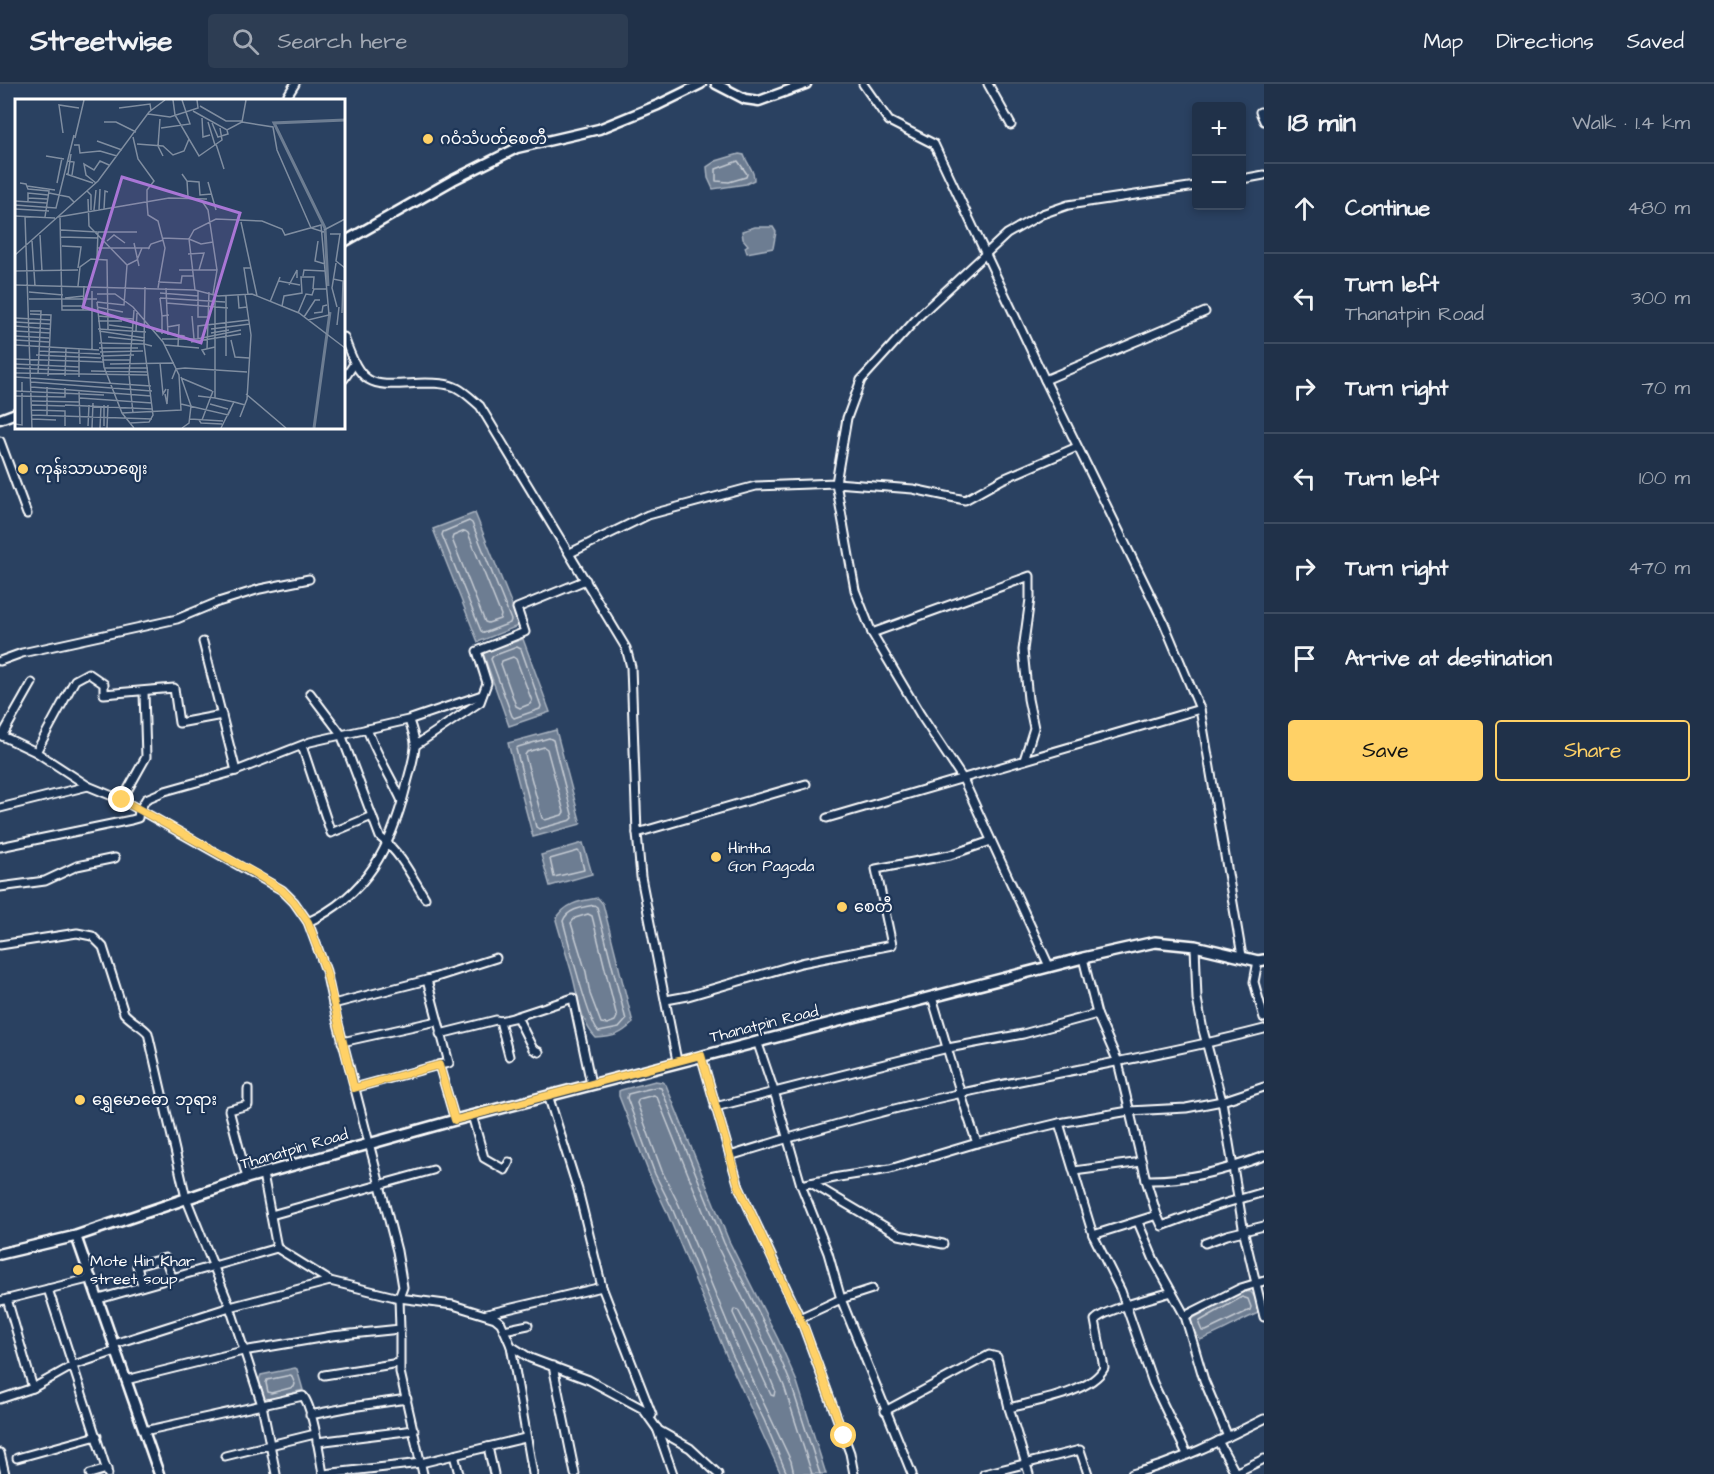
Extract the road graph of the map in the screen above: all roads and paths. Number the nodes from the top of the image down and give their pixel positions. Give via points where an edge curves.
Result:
1 (295, 84) edge
2 (699, 84) edge
3 (716, 84) edge
4 (806, 84) edge
5 (863, 84) edge
6 (988, 84) edge
7 (286, 99) edge
8 (1260, 112) dead end
9 (1264, 121) edge
10 (1011, 125) dead end
11 (1264, 175) edge
12 (1246, 178) edge
13 (1192, 187) edge
14 (345, 241) edge
15 (985, 254) junction
16 (1205, 312) dead end
17 (345, 340) edge
18 (354, 364) junction
19 (345, 377) edge
20 (1045, 381) junction
21 (15, 413) edge
22 (0, 419) edge
23 (0, 441) edge
24 (1077, 447) junction
25 (836, 483) junction
26 (27, 514) dead end
27 (570, 553) junction
28 (309, 579) dead end
29 (586, 580) junction
30 (872, 633) junction
31 (203, 642) dead end
32 (0, 661) edge
33 (32, 683) dead end
34 (144, 692) junction
35 (310, 693) dead end
36 (482, 695) junction
37 (1200, 709) junction
38 (222, 716) junction
39 (409, 720) junction
40 (367, 729) junction
41 (1, 735) edge
42 (341, 735) junction
43 (416, 745) junction
44 (302, 746) junction
45 (36, 752) junction
46 (1024, 760) junction
47 (236, 771) junction
48 (963, 778) junction
49 (806, 784) dead end
50 (88, 786) junction
51 (122, 800) junction
52 (402, 801) junction
53 (0, 808) edge
54 (139, 811) junction
55 (372, 816) junction
56 (827, 818) dead end
57 (638, 833) junction
58 (991, 841) junction
59 (388, 843) junction
60 (0, 847) edge
61 (115, 858) dead end
62 (0, 887) edge
63 (425, 898) dead end
64 (308, 922) junction
65 (0, 945) edge
66 (1195, 946) junction
67 (1242, 956) junction
68 (496, 958) dead end
69 (1083, 958) junction
70 (1261, 960) edge
71 (1048, 966) junction
72 (427, 980) junction
73 (932, 997) junction
74 (666, 1000) junction
75 (333, 1004) junction
76 (1097, 1014) junction
77 (515, 1017) junction
78 (1264, 1018) edge
79 (437, 1021) junction
80 (501, 1021) junction
81 (1264, 1029) edge
82 (440, 1034) junction
83 (757, 1041) junction
84 (342, 1042) junction
85 (1206, 1044) junction
86 (948, 1048) junction
87 (539, 1052) dead end
88 (701, 1055) junction
89 (509, 1056) dead end
90 (677, 1061) junction
91 (1118, 1062) junction
92 (439, 1065) junction
93 (591, 1084) junction
94 (1264, 1087) edge
95 (354, 1088) junction
96 (248, 1089) dead end
97 (774, 1091) junction
98 (959, 1094) junction
99 (548, 1095) junction
100 (1222, 1101) junction
101 (715, 1107) junction
102 (1129, 1111) junction
103 (472, 1115) junction
104 (455, 1120) junction
105 (1059, 1123) junction
106 (788, 1138) junction
107 (369, 1143) junction
108 (977, 1143) junction
109 (730, 1156) junction
110 (1264, 1156) edge
111 (509, 1162) dead end
112 (1142, 1162) junction
113 (1234, 1167) junction
114 (433, 1170) dead end
115 (1074, 1171) junction
116 (262, 1174) junction
117 (247, 1178) junction
118 (1146, 1179) junction
119 (380, 1183) junction
120 (811, 1183) junction
121 (801, 1185) junction
122 (1264, 1192) edge
123 (186, 1198) junction
124 (1239, 1200) junction
125 (271, 1215) junction
126 (1157, 1215) junction
127 (1138, 1222) junction
128 (1264, 1226) edge
129 (1244, 1233) junction
130 (1093, 1235) junction
131 (76, 1236) junction
132 (1205, 1243) dead end
133 (943, 1244) dead end
134 (277, 1248) junction
135 (0, 1254) edge
136 (215, 1265) junction
137 (172, 1277) junction
138 (92, 1278) junction
139 (330, 1281) junction
140 (1260, 1282) edge
141 (142, 1286) junction
142 (602, 1287) junction
143 (48, 1289) junction
144 (872, 1289) dead end
145 (1172, 1292) junction
146 (399, 1298) junction
147 (99, 1299) junction
148 (841, 1299) junction
149 (4, 1300) edge
150 (1126, 1306) junction
151 (230, 1307) junction
152 (485, 1315) junction
153 (1185, 1316) junction
154 (1264, 1317) edge
155 (801, 1320) junction
156 (528, 1325) dead end
157 (400, 1329) junction
158 (504, 1330) junction
159 (511, 1346) junction
160 (115, 1347) junction
161 (243, 1351) junction
162 (399, 1363) junction
163 (74, 1365) junction
164 (553, 1366) junction
165 (324, 1375) dead end
166 (126, 1380) junction
167 (33, 1388) junction
168 (0, 1399) edge
169 (407, 1399) junction
170 (262, 1406) junction
171 (1009, 1408) junction
172 (885, 1410) junction
173 (310, 1415) junction
174 (1264, 1419) edge
175 (414, 1430) junction
176 (658, 1430) junction
177 (144, 1431) junction
178 (97, 1436) junction
179 (1228, 1437) junction
180 (316, 1438) junction
181 (525, 1438) junction
182 (1218, 1442) junction
183 (269, 1446) junction
184 (488, 1447) junction
185 (0, 1453) edge
186 (1187, 1454) junction
187 (454, 1455) junction
188 (225, 1456) dead end
189 (17, 1458) dead end
190 (1264, 1459) edge
191 (1, 1462) edge
192 (421, 1463) junction
193 (1026, 1465) junction
194 (108, 1471) edge
195 (5, 1474) edge
196 (90, 1474) edge
197 (159, 1474) edge
198 (276, 1474) edge
199 (323, 1474) edge
200 (423, 1474) edge
201 (459, 1474) edge
202 (494, 1474) edge
203 (533, 1474) edge
204 (574, 1474) edge
205 (674, 1474) edge
206 (718, 1474) edge
207 (854, 1474) edge
208 (912, 1474) edge
209 (984, 1474) edge
210 (1029, 1474) edge
211 (1088, 1474) edge
212 (1132, 1474) edge
213 (1235, 1474) edge

1 - 7 street
2 - 14 street via 599,129 517,148
3 - 4 street via 745,99 759,100
5 - 15 street via 889,121 934,144
6 - 10 street
8 - 9 street
11 - 12 street
13 - 15 street via 1068,205 1042,214 1007,234
15 - 20 street
15 - 25 street via 920,315 861,380 847,418
16 - 20 street
17 - 18 street
18 - 19 street
18 - 27 street via 373,383 388,386 437,382 457,388 480,406
20 - 24 street
21 - 22 street
23 - 26 street
24 - 25 street via 964,500 913,489
24 - 37 street via 1164,623
25 - 27 street via 756,486 648,515
25 - 30 street via 855,590
27 - 29 street
28 - 32 street via 260,589 177,619
29 - 36 street via 517,608 525,632 477,651 487,683
29 - 57 street via 626,648 631,667
30 - 46 street via 1030,576 1023,650 1034,728
30 - 48 street
31 - 38 street
33 - 41 street
34 - 38 street via 174,688 179,723
34 - 45 street via 104,694 104,684 88,673 75,680
34 - 51 street via 146,757
35 - 42 street
36 - 39 street
36 - 43 street via 480,702
37 - 46 street
37 - 67 street
38 - 47 street
39 - 40 street
39 - 43 street
40 - 42 street
40 - 52 street
41 - 45 street
42 - 44 street
42 - 55 street
43 - 52 street
44 - 47 street
44 - 55 street via 331,834
45 - 50 street
46 - 48 street
47 - 54 street via 165,792 146,800
48 - 56 street
48 - 58 street
49 - 57 street
50 - 51 street
50 - 53 street
51 - 54 street
52 - 59 street
54 - 60 street via 138,818 131,820
54 - 64 street via 282,890
55 - 59 street via 380,837
57 - 74 street via 641,878
58 - 71 street
58 - 74 street via 950,855 876,869 892,945 801,963
59 - 63 street
59 - 64 street via 362,883
61 - 62 street via 77,867 45,881
64 - 75 street
65 - 123 street via 77,933 92,936 103,947 124,1013 148,1033
66 - 67 main road, Thanatpin Road
66 - 69 main road, Thanatpin Road via 1155,942
66 - 85 street via 1197,999
67 - 70 main road, Thanatpin Road
68 - 72 street
69 - 71 main road, Thanatpin Road
69 - 76 street
70 - 78 street via 1254,982
71 - 73 main road, Thanatpin Road
72 - 75 street
72 - 79 street
73 - 83 main road, Thanatpin Road
73 - 86 street
74 - 90 street
75 - 84 street
76 - 86 street via 1023,1034
76 - 91 street
77 - 80 street
77 - 87 street via 533,1049
77 - 93 street via 573,998
79 - 82 street
79 - 84 street
80 - 82 street
80 - 89 street
81 - 85 street
82 - 92 street via 449,1063
83 - 88 main road, Thanatpin Road
83 - 97 street
84 - 95 street
85 - 91 street
85 - 100 street
86 - 97 street
86 - 98 street
88 - 90 main road, Thanatpin Road
88 - 101 street
90 - 93 main road, Thanatpin Road
91 - 98 street
91 - 102 street
92 - 95 street
92 - 104 street
93 - 99 main road, Thanatpin Road
94 - 100 street
95 - 107 street
96 - 117 street via 248,1105 229,1110
97 - 101 street
97 - 106 street
98 - 106 street
98 - 108 street
99 - 103 main road, Thanatpin Road
99 - 142 street via 578,1190
100 - 102 street via 1186,1108
100 - 113 street
101 - 109 street
102 - 105 street
102 - 112 street
103 - 104 main road, Thanatpin Road
103 - 111 street via 484,1158 505,1170
104 - 107 main road, Thanatpin Road
105 - 108 street
105 - 115 street
106 - 109 street
106 - 121 street
107 - 116 main road, Thanatpin Road
107 - 119 street
108 - 120 street via 891,1169
109 - 155 street via 739,1187
110 - 113 street
112 - 115 street
112 - 118 street
113 - 118 street via 1169,1180
113 - 124 street
114 - 119 street
115 - 130 street
116 - 117 main road, Thanatpin Road
116 - 125 street
117 - 123 main road, Thanatpin Road
118 - 126 street
119 - 125 street
119 - 146 street via 403,1287
120 - 121 street
120 - 133 street via 899,1235
121 - 148 street
122 - 124 street
123 - 131 main road, Thanatpin Road
123 - 136 street
124 - 126 street via 1165,1226
124 - 129 street
125 - 134 street
126 - 127 street
127 - 130 street
127 - 145 street
128 - 129 street
129 - 132 street
129 - 140 street
130 - 150 street
131 - 135 main road, Thanatpin Road
131 - 138 street
134 - 136 street
134 - 139 street
136 - 137 street
136 - 151 street
137 - 141 street
137 - 141 street via 165,1258 136,1266
138 - 143 street
138 - 147 street
139 - 146 street
139 - 151 street
140 - 153 street
140 - 154 street
141 - 147 street
142 - 152 street
142 - 176 street
143 - 149 street
143 - 163 street
144 - 148 street
145 - 150 street
145 - 153 street
146 - 152 street via 453,1305
146 - 157 street
147 - 160 street
148 - 155 street
148 - 172 street
149 - 167 street
150 - 171 street via 1095,1320 1104,1368 1097,1378 1082,1387
150 - 186 street via 1153,1383
151 - 160 street
151 - 161 street
152 - 158 street via 499,1320
153 - 179 street via 1204,1380
155 - 207 street via 850,1453
156 - 158 street
157 - 161 street
157 - 162 street
158 - 159 street
159 - 164 street
159 - 181 street
160 - 163 street
160 - 166 street
161 - 166 street
161 - 170 street
162 - 165 street
162 - 169 street
163 - 167 street
163 - 178 street
164 - 176 street via 589,1380 643,1410
164 - 204 street
166 - 177 street
167 - 168 street
169 - 173 street
169 - 175 street
170 - 173 street via 303,1396
170 - 177 street
170 - 183 street
171 - 172 street via 997,1357 988,1355
171 - 193 street
172 - 208 street
173 - 180 street
174 - 179 street
175 - 180 street
175 - 192 street
176 - 205 street
176 - 206 street via 690,1448
177 - 197 street
178 - 189 street
178 - 194 street
179 - 182 street
180 - 183 street
180 - 199 street
181 - 184 street
181 - 203 street
182 - 186 street
182 - 213 street
183 - 188 street
183 - 198 street
184 - 187 street
184 - 202 street
185 - 191 street
186 - 212 street
187 - 192 street
187 - 201 street
190 - 213 street
191 - 195 street
192 - 199 street
192 - 200 street
193 - 209 street
193 - 210 street
193 - 211 street via 1080,1450
194 - 196 street

